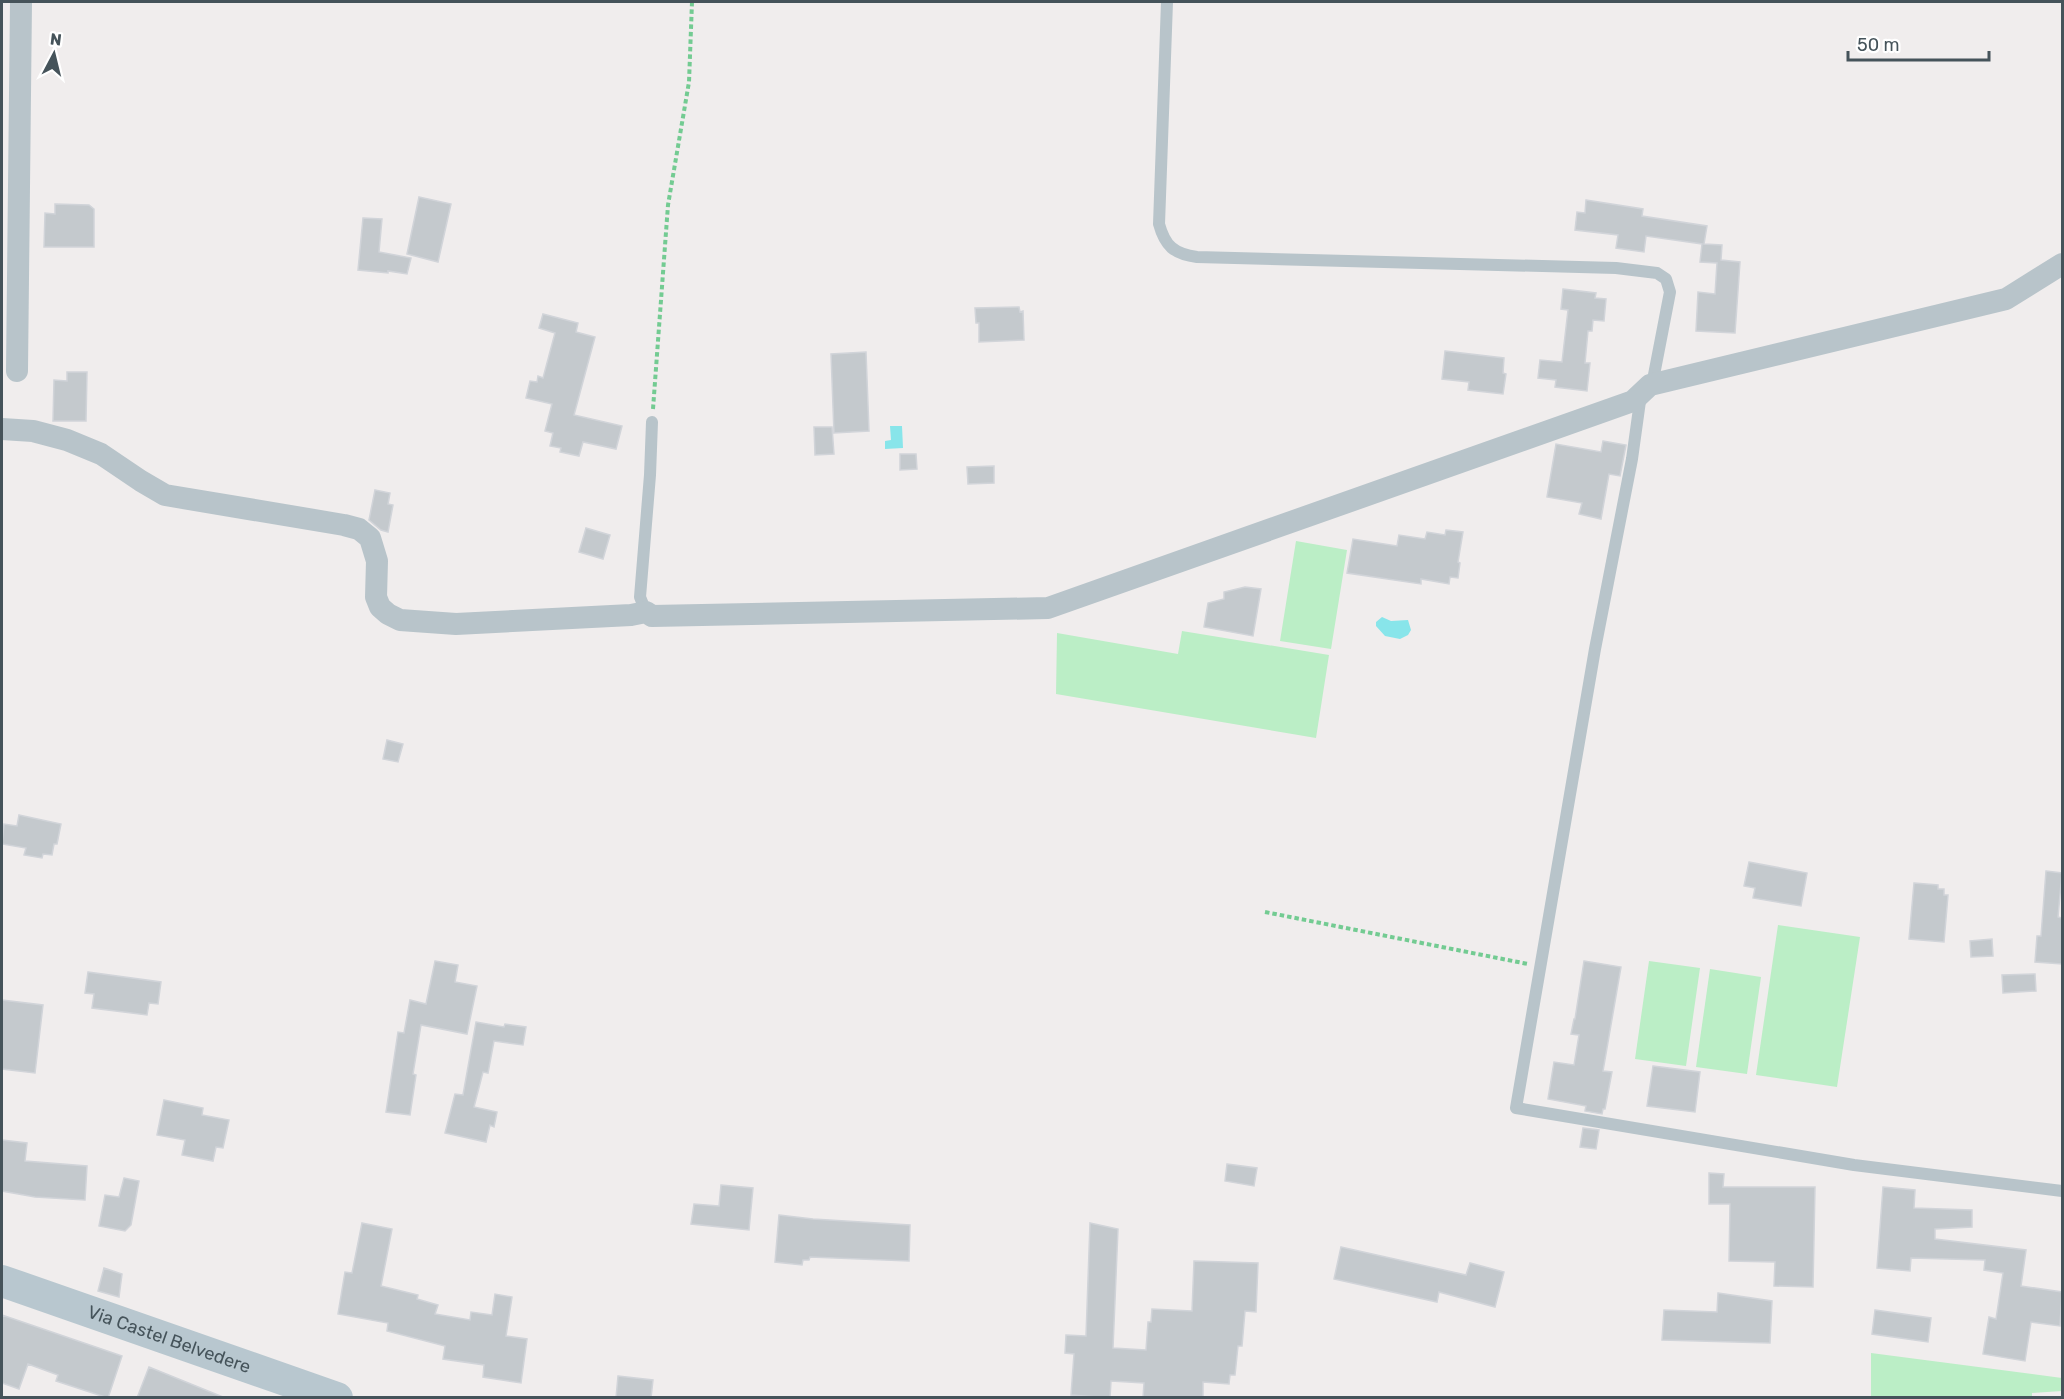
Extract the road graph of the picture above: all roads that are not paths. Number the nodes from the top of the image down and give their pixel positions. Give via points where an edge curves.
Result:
1 (21, 2) edge
2 (1167, 2) edge
3 (2062, 264) edge
4 (17, 372) dead end
5 (1645, 389) junction
6 (652, 422) road end
7 (2, 429) edge
8 (645, 612) junction
9 (2062, 1191) edge
10 (2, 1281) edge
11 (337, 1398) edge

1 - 4 street
2 - 5 lane via 1159,224 1163,240 1172,249 1197,257 1616,268 1657,273 1666,279 1670,292 1653,380
3 - 5 street via 2006,299
5 - 8 street via 1633,401 1048,608 652,616
5 - 9 lane via 1595,649 1516,1108 1854,1165
6 - 8 lane via 640,597
7 - 8 street via 33,431 67,440 101,454 165,495 359,530 370,538 377,561 376,597 380,607 400,620 456,624
10 - 11 street, Via Castel Belvedere

